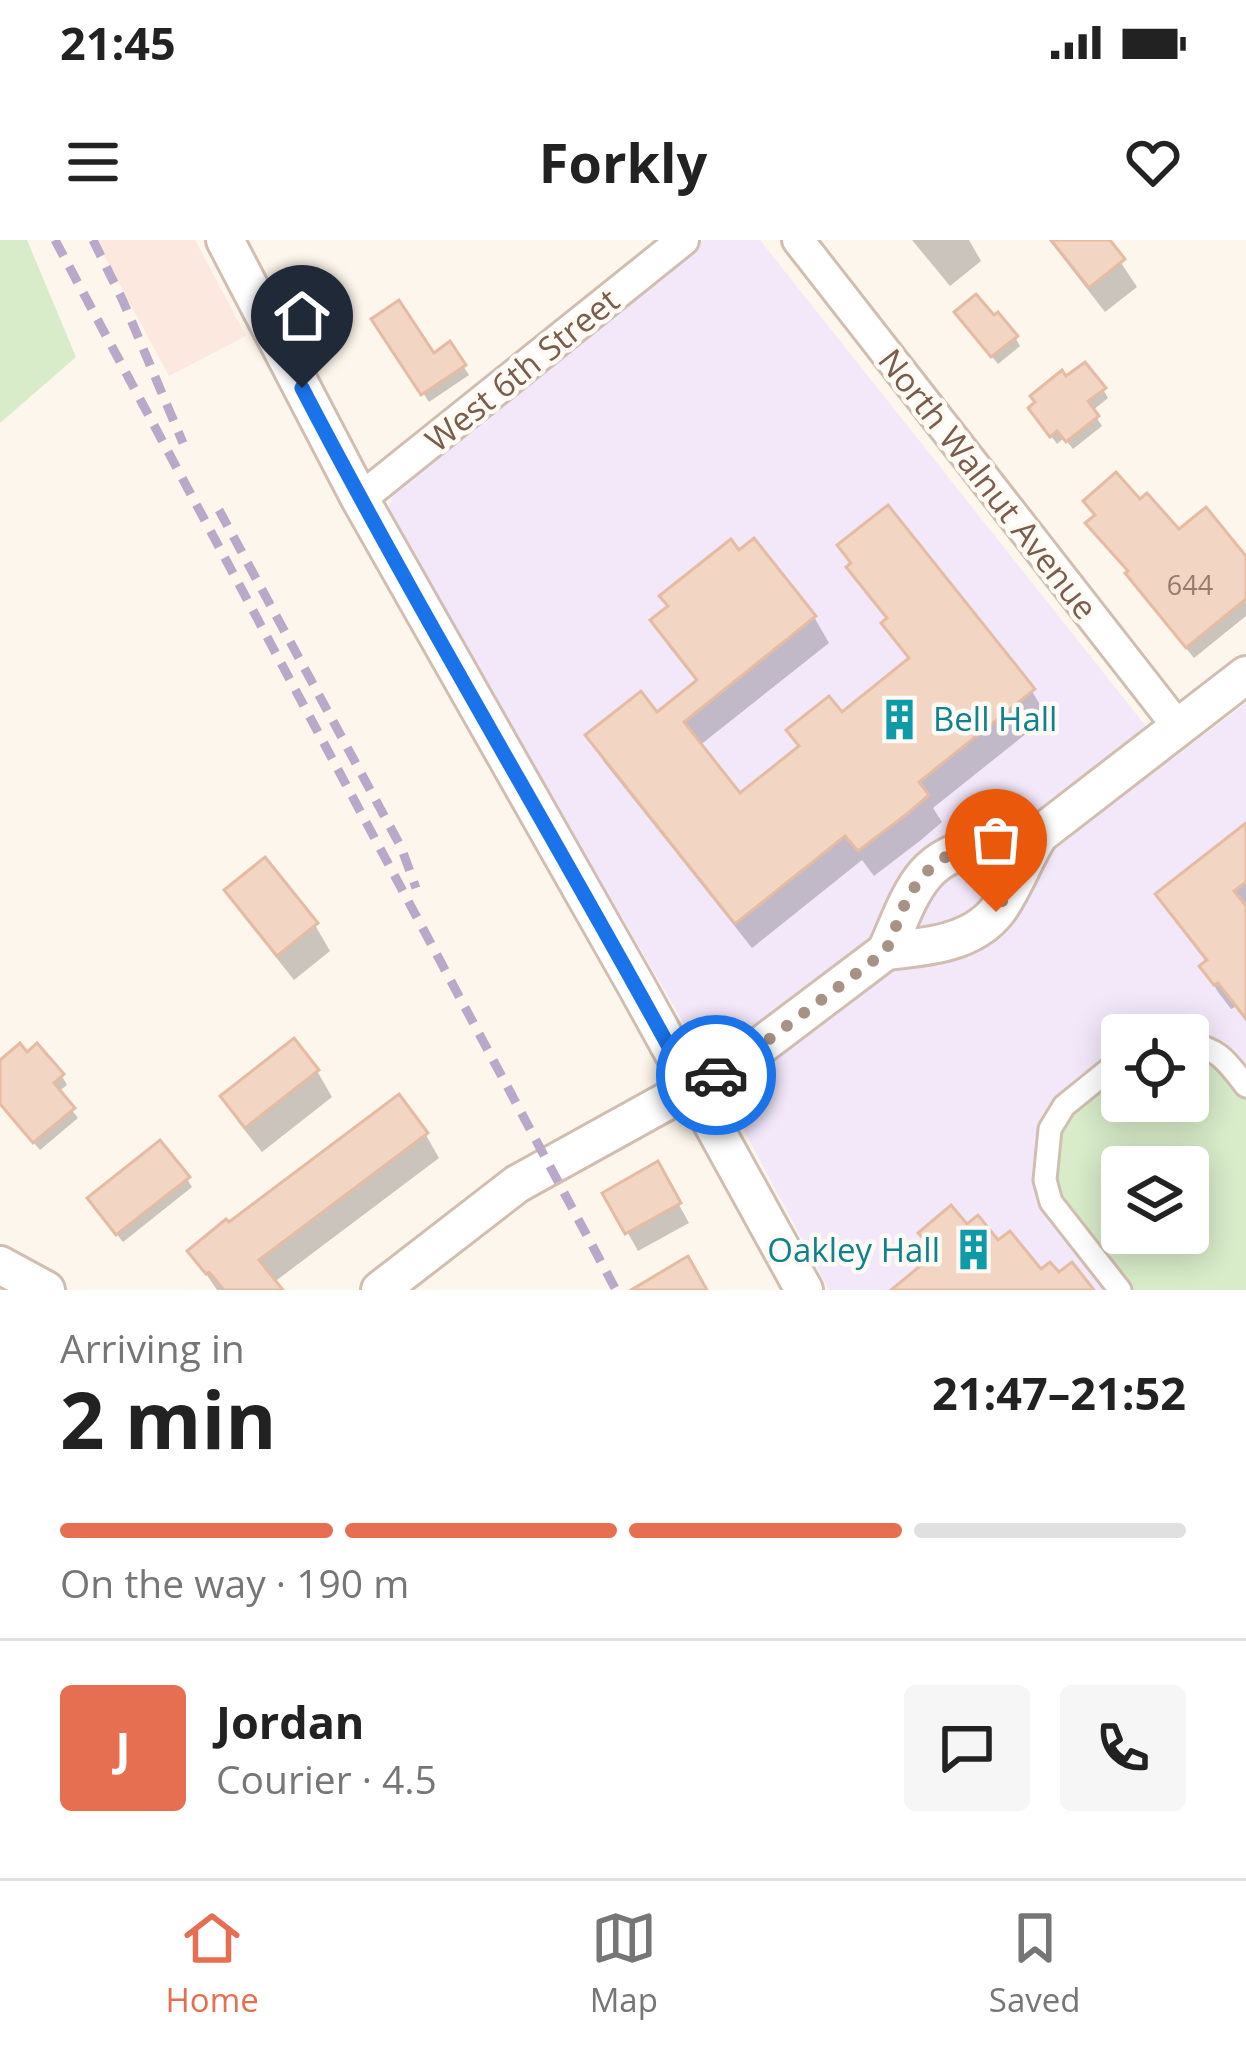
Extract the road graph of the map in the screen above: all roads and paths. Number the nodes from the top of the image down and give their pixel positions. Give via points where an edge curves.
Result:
1 (225, 240) edge
2 (683, 240) edge
3 (798, 240) edge
4 (360, 499) junction
5 (1246, 675) edge
6 (1179, 728) junction
7 (1039, 835) junction
8 (886, 951) junction
9 (1209, 1048) edge
10 (1101, 1077) edge
11 (1246, 1086) edge
12 (692, 1089) junction
13 (0, 1265) edge
14 (46, 1290) edge
15 (380, 1290) edge
16 (804, 1290) edge
17 (1120, 1290) edge

1 - 4 street
2 - 4 street, West 6th Street
3 - 6 street, North Walnut Avenue
4 - 12 street
5 - 6 street
6 - 7 street
7 - 8 street via 996,912 974,931
7 - 8 street via 948,855 908,896
8 - 12 street
9 - 11 street
10 - 17 street via 1064,1106 1050,1129 1045,1180 1051,1202
12 - 15 street via 517,1184
12 - 16 street
13 - 14 street

